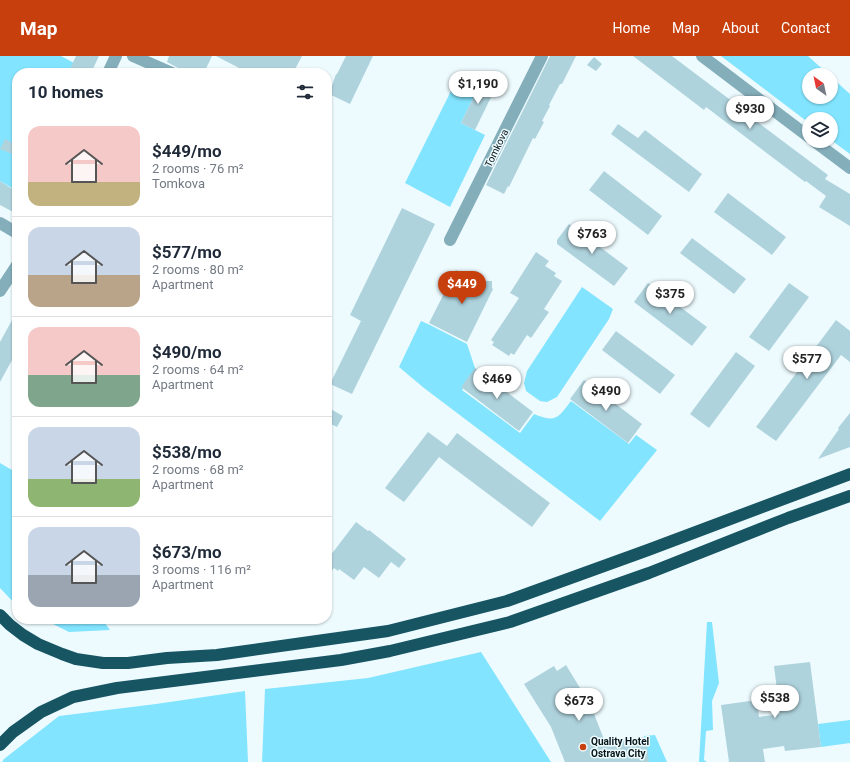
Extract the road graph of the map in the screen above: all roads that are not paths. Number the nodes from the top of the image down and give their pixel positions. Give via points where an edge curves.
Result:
1 (116, 56) edge
2 (133, 56) edge
3 (542, 56) edge
4 (702, 56) edge
5 (110, 68) edge
6 (161, 68) edge
7 (802, 132) edge
8 (823, 148) edge
9 (850, 168) edge
10 (0, 223) edge
11 (12, 230) edge
12 (450, 240) dead end
13 (12, 273) edge
14 (0, 291) edge
15 (850, 474) edge
16 (850, 496) edge
17 (0, 615) edge
18 (0, 745) edge

1 - 5 street
2 - 6 street
3 - 12 street, Tomkova
4 - 7 street
8 - 9 street
10 - 11 street
13 - 14 street
15 - 17 highway via 507,601 388,631 217,655 103,663 76,659 38,644
16 - 18 highway via 649,573 510,622 341,660 117,688 73,697 41,712

